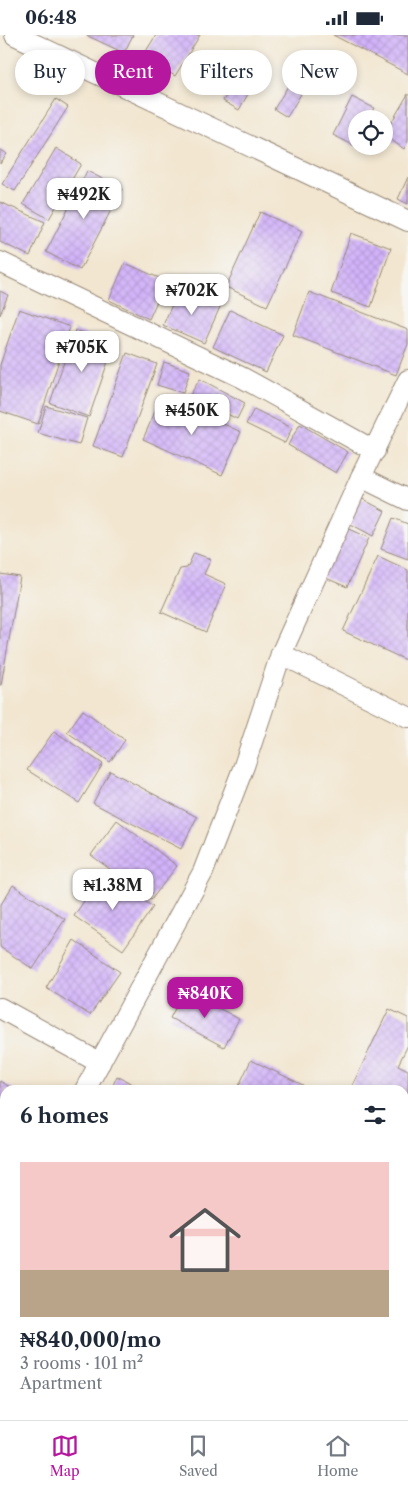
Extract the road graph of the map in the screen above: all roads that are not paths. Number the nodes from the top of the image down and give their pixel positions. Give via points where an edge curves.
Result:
1 (15, 35) edge
2 (408, 221) edge
3 (0, 262) edge
4 (408, 380) edge
5 (375, 451) junction
6 (361, 477) junction
7 (408, 500) edge
8 (281, 654) junction
9 (408, 717) edge
10 (0, 1007) edge
11 (100, 1063) junction
12 (88, 1085) edge

1 - 2 street
3 - 5 street via 243,377
4 - 5 street
5 - 6 street
6 - 7 street
6 - 8 street
8 - 9 street
8 - 11 street via 244,766 203,872
10 - 11 street
11 - 12 street

